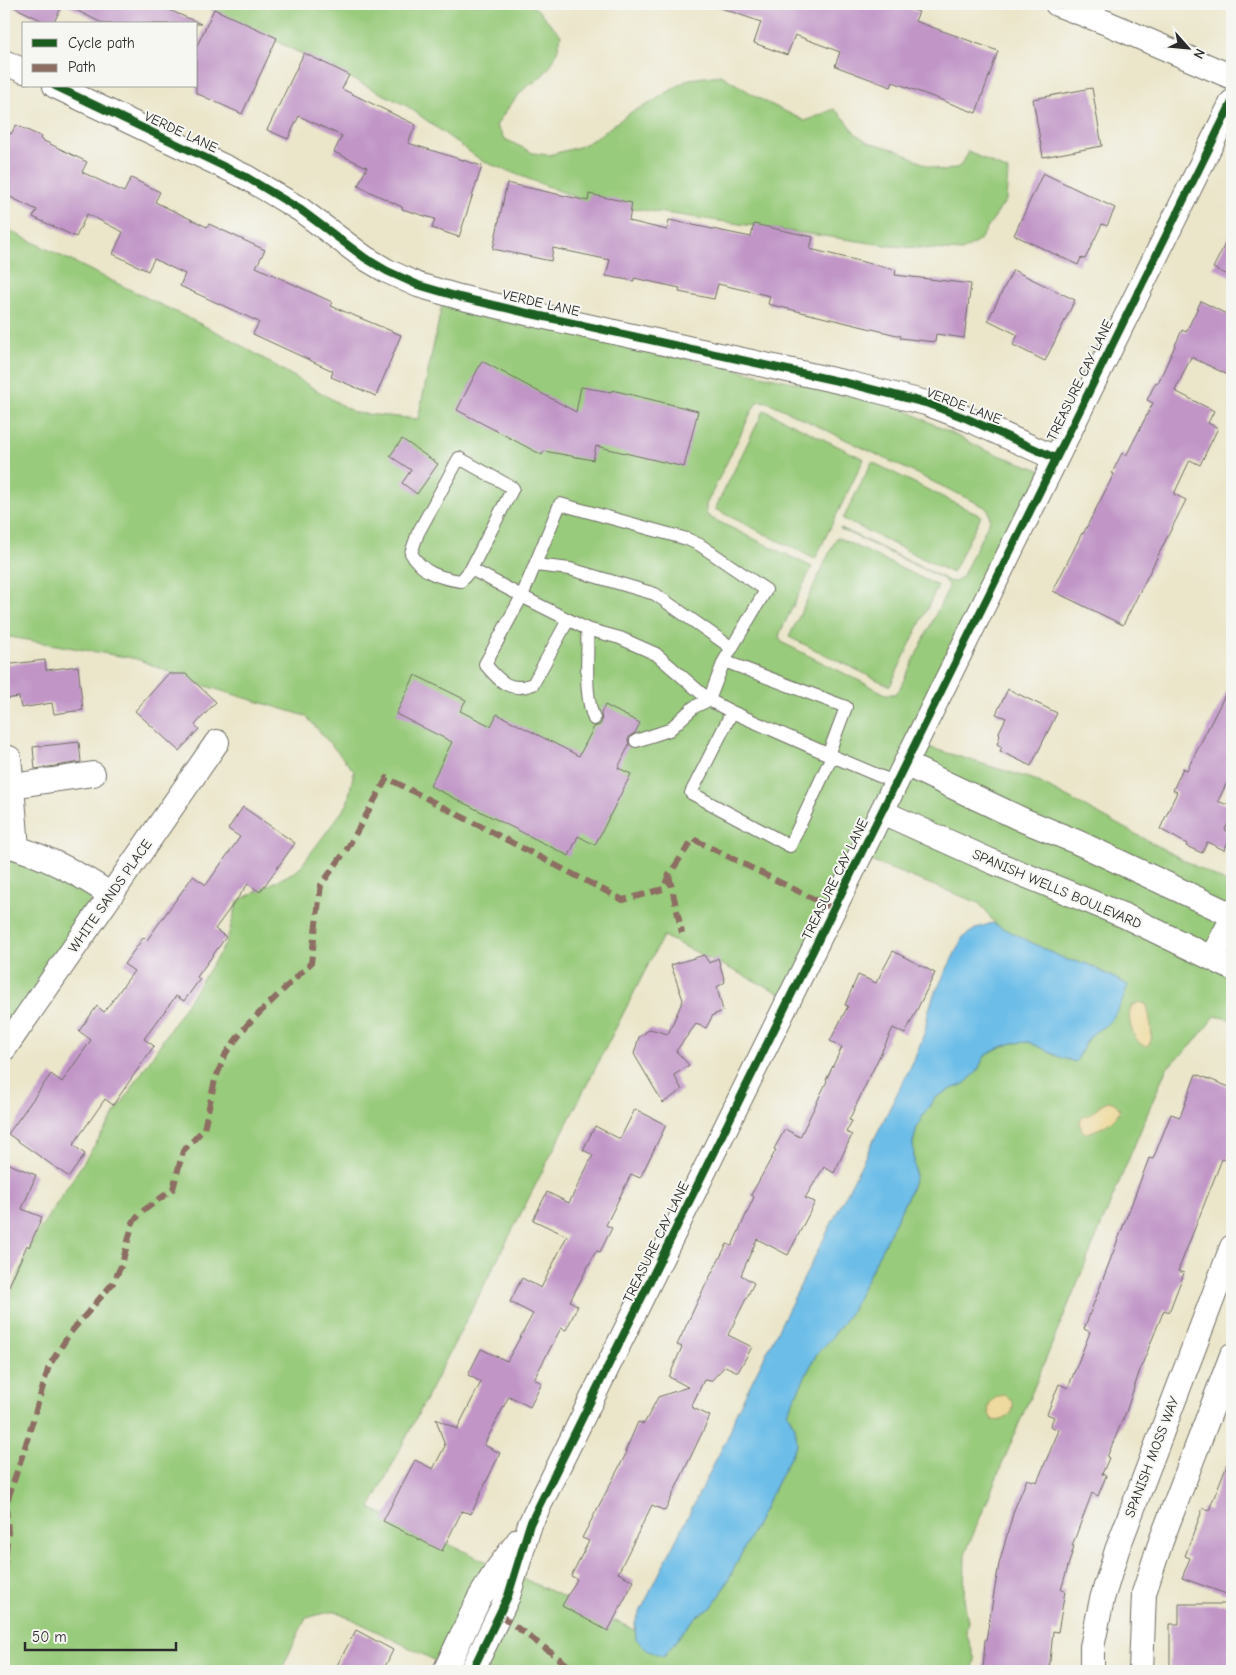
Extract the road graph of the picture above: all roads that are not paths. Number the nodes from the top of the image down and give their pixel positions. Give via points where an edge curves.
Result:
1 (1056, 4) edge
2 (4, 62) edge
3 (22, 70) edge
4 (1232, 77) edge
5 (59, 88) edge
6 (1232, 102) edge
7 (1055, 458) junction
8 (536, 565) junction
9 (471, 569) junction
10 (522, 596) junction
11 (568, 620) junction
12 (587, 629) junction
13 (732, 648) junction
14 (724, 661) junction
15 (709, 700) junction
16 (732, 712) junction
17 (594, 719) dead end
18 (636, 741) dead end
19 (218, 742) dead end
20 (830, 756) junction
21 (4, 759) edge
22 (93, 774) dead end
23 (900, 774) junction
24 (12, 786) junction
25 (882, 812) junction
26 (10, 846) edge
27 (110, 894) junction
28 (1232, 915) edge
29 (1232, 919) edge
30 (1222, 963) edge
31 (4, 1050) edge
32 (1232, 1247) edge
33 (1232, 1355) edge
34 (530, 1524) junction
35 (445, 1671) edge
36 (472, 1671) edge
37 (1092, 1671) edge
38 (1141, 1671) edge

1 - 4 street
2 - 3 street
5 - 7 street, VERDE LANE via 260,185 301,210 365,258 418,285 527,313 926,403
6 - 7 street, TREASURE CAY LANE
7 - 23 street, TREASURE CAY LANE
8 - 10 lane
8 - 13 lane via 570,569 655,594
8 - 13 lane via 560,504 686,540 766,590
9 - 9 lane via 462,581 442,578 425,571 411,553 418,533 459,458 513,488
9 - 10 lane
10 - 11 lane
10 - 11 lane via 485,664 495,677 510,687 533,684
11 - 12 lane
12 - 15 lane via 620,638 656,654
12 - 17 lane via 589,653 586,676
13 - 14 lane
14 - 15 lane
14 - 20 lane via 846,708
15 - 16 lane
15 - 18 lane via 694,706 669,730
16 - 20 lane
16 - 20 lane via 691,793 790,846
19 - 27 street, WHITE SANDS PLACE
20 - 23 lane
21 - 24 street via 9,758
22 - 24 street
23 - 25 street, TREASURE CAY LANE
23 - 28 street via 1078,842
24 - 26 street
25 - 30 street, SPANISH WELLS BOULEVARD via 1125,916
25 - 34 street, TREASURE CAY LANE
26 - 27 street via 44,857
27 - 31 street, WHITE SANDS PLACE
29 - 30 street
32 - 37 street, SPANISH MOSS WAY via 1117,1550 1092,1647
33 - 38 street via 1144,1593
34 - 35 street, TREASURE CAY LANE via 479,1599
34 - 36 street, TREASURE CAY LANE via 508,1596

